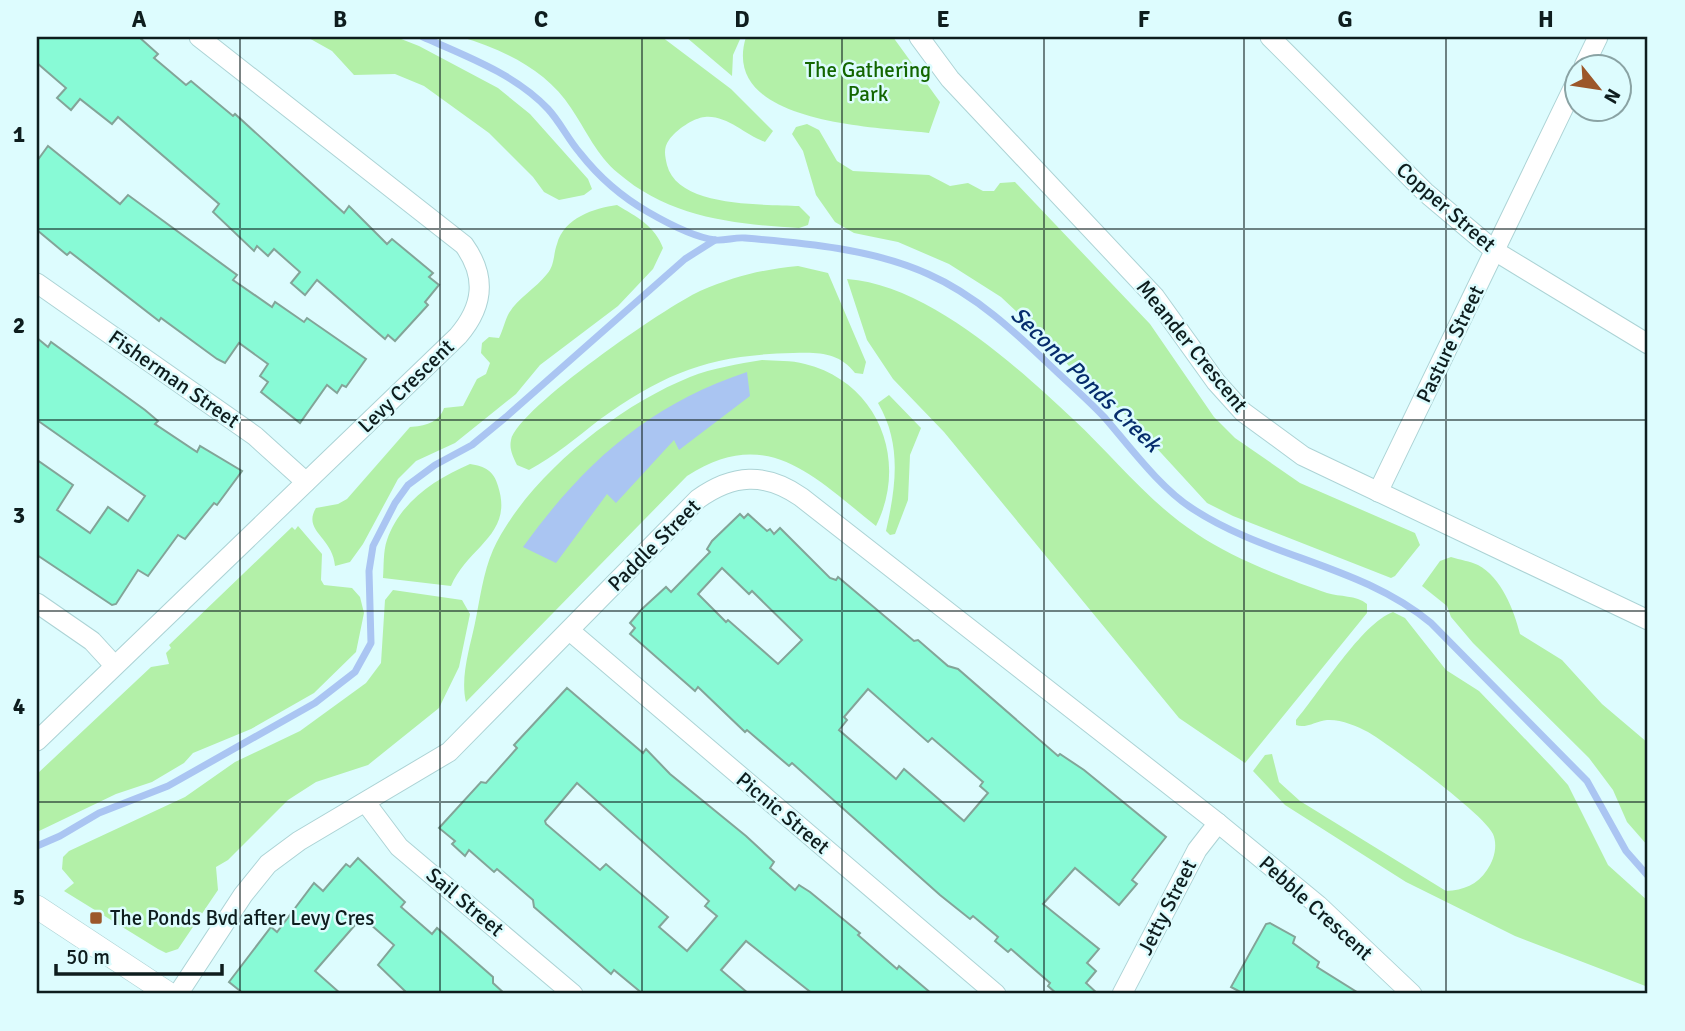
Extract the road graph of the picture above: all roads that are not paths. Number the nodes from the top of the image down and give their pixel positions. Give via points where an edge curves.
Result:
1 (198, 37) edge
2 (919, 37) edge
3 (1270, 37) edge
4 (1562, 113) edge
5 (1495, 251) junction
6 (37, 283) edge
7 (1648, 344) edge
8 (306, 482) junction
9 (1378, 492) junction
10 (37, 603) edge
11 (1648, 620) edge
12 (570, 631) junction
13 (114, 666) junction
14 (37, 740) edge
15 (366, 803) junction
16 (1218, 823) junction
17 (37, 907) edge
18 (169, 994) edge
19 (178, 994) edge
20 (573, 994) edge
21 (996, 994) edge
22 (1122, 994) edge
23 (1412, 994) edge

1 - 8 street, Levy Crescent via 452,234 475,260 480,275 479,302 467,326
2 - 9 street, Meander Crescent via 950,79 1155,298 1243,412 1303,456
3 - 5 street, Copper Street via 1425,192
4 - 5 street, Pasture Street
5 - 7 street, Copper Street
5 - 9 street, Pasture Street
6 - 8 street, Fisherman Street via 255,436
8 - 13 street, Levy Crescent
9 - 11 street, Meander Crescent
10 - 13 street via 92,641
12 - 15 street, Paddle Street via 449,752
12 - 16 street, Paddle Street via 698,499 739,479 772,481 801,497
12 - 21 street, Picnic Street
13 - 14 street, Levy Crescent
15 - 19 street, Paddle Street via 268,863
15 - 20 street, Sail Street via 399,846
16 - 22 street, Jetty Street via 1197,850
16 - 23 street, Pebble Crescent via 1318,905
17 - 18 street

